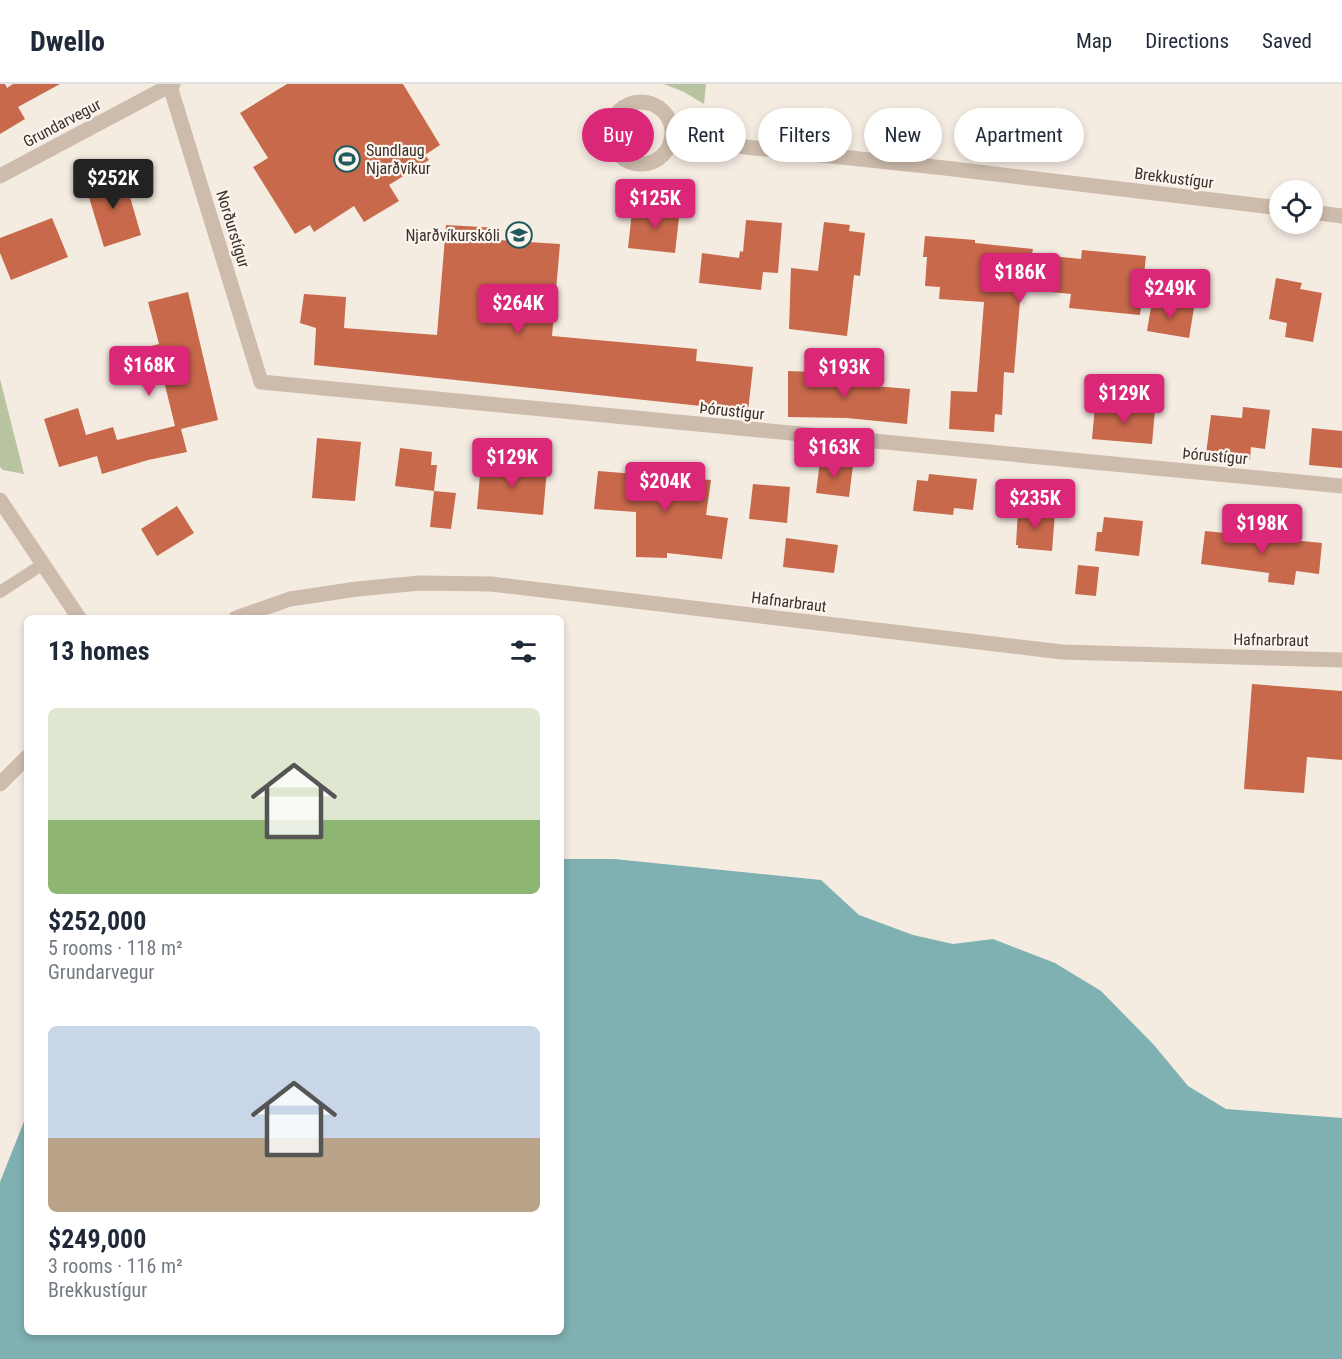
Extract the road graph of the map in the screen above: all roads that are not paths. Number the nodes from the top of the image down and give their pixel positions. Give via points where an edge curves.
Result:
1 (172, 85) edge
2 (671, 139) joint
3 (746, 147) edge
4 (0, 176) edge
5 (1269, 207) edge
6 (1323, 213) edge
7 (1342, 216) edge
8 (261, 382) joint
9 (1342, 486) edge
10 (0, 500) edge
11 (43, 564) junction
12 (0, 592) edge
13 (77, 615) edge
14 (245, 615) edge
15 (1342, 660) edge
16 (24, 760) edge
17 (0, 784) edge

1 - 4 street, Grundarvegur
1 - 8 street, Norðurstígur
2 - 2 street via 665,113 647,102 626,106 611,122 611,144 625,160 635,164 657,160
3 - 5 street, Brekkustígur
6 - 7 street
8 - 9 street, Þórustígur
10 - 11 street
11 - 12 lane
11 - 13 street
14 - 15 street, Hafnarbraut via 290,599 357,589 420,583 491,584 1062,652
16 - 17 street

